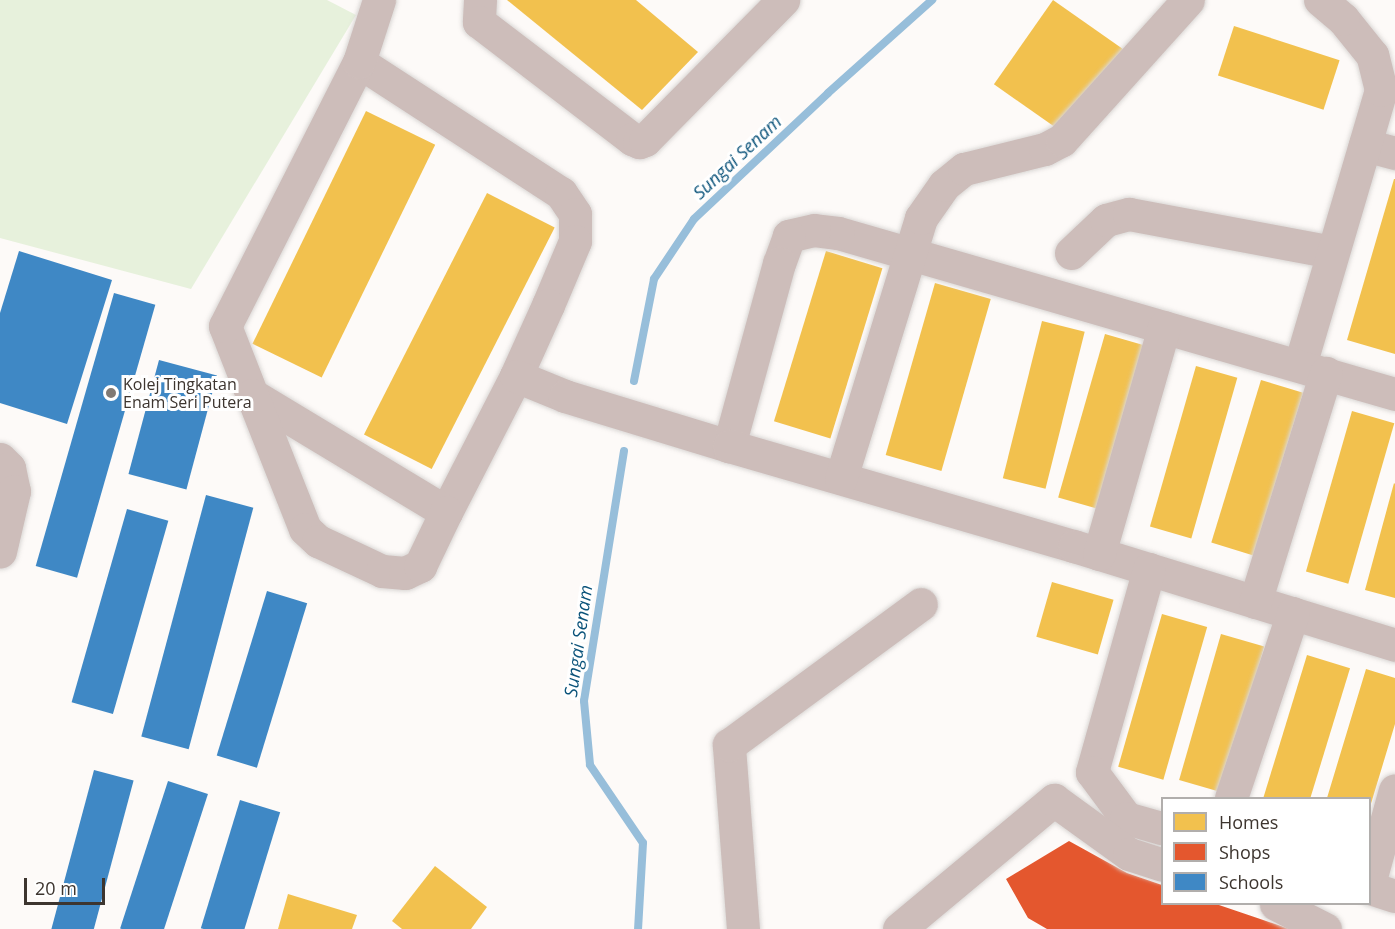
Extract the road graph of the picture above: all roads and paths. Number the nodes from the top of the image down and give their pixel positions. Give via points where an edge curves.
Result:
1 (380, 0) edge
2 (480, 0) edge
3 (783, 0) edge
4 (1188, 0) edge
5 (1320, 0) edge
6 (359, 62) junction
7 (1380, 149) edge
8 (1332, 252) junction
9 (909, 253) junction
10 (1071, 253) dead end
11 (1164, 327) junction
12 (1313, 369) junction
13 (516, 376) junction
14 (1395, 394) edge
15 (252, 395) junction
16 (729, 446) junction
17 (0, 459) edge
18 (841, 478) junction
19 (446, 512) junction
20 (0, 551) edge
21 (1099, 554) junction
22 (1149, 569) junction
23 (1255, 602) junction
24 (921, 604) dead end
25 (1293, 613) junction
26 (1395, 645) edge
27 (1395, 790) edge
28 (1232, 797) edge
29 (1161, 828) edge
30 (1161, 865) edge
31 (1371, 876) edge
32 (1371, 888) edge
33 (1395, 896) edge
34 (1280, 905) edge
35 (742, 929) edge
36 (899, 929) edge
37 (1325, 929) edge

1 - 6 street
2 - 3 street via 479,22 639,142
4 - 9 street via 1062,141 1045,149 964,169 944,185 921,218
5 - 7 street via 1343,19 1372,56 1381,90
6 - 13 street via 561,193 576,214 575,241
6 - 15 street via 225,326
7 - 8 street
8 - 10 street via 1128,214 1106,220
8 - 12 street
9 - 11 street
9 - 16 street via 838,233 814,230 789,236
9 - 18 street
11 - 12 street
11 - 21 street
12 - 14 street
12 - 23 street
13 - 16 street via 565,396
13 - 19 street
15 - 19 street
15 - 19 street via 305,529 318,540 382,571 405,573 420,566
16 - 18 street
17 - 20 street via 9,468 14,491
18 - 21 street
21 - 22 street
22 - 23 street
22 - 29 street via 1092,772 1126,818
23 - 25 street
24 - 35 street via 729,745
25 - 26 street
25 - 28 street
27 - 31 street
30 - 36 street via 1129,854 1054,800
32 - 33 street
34 - 37 street

